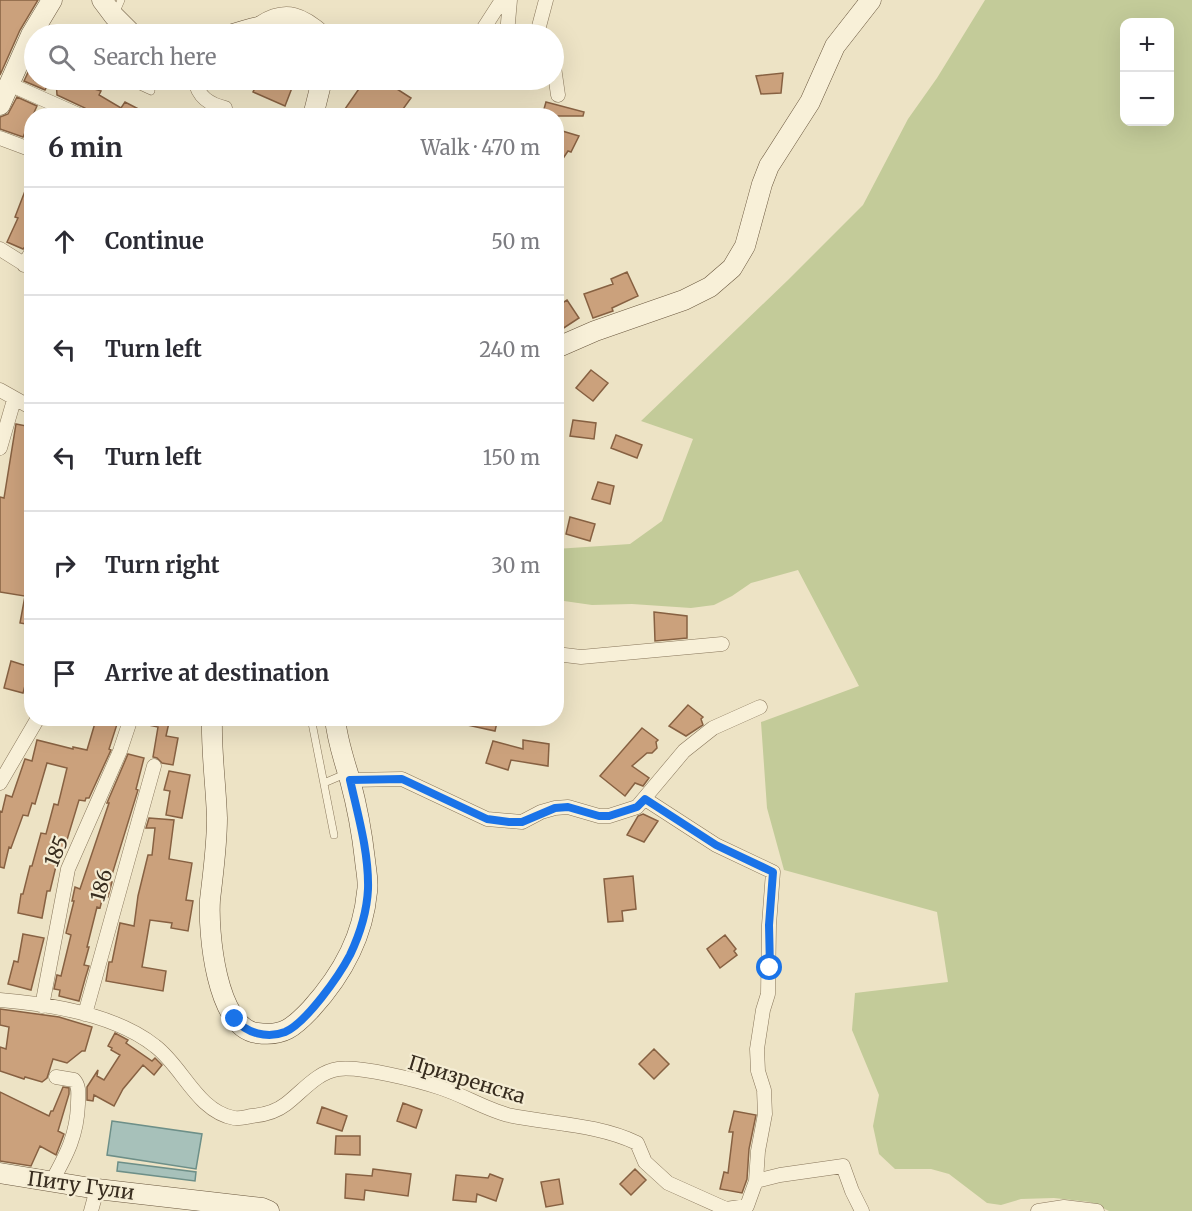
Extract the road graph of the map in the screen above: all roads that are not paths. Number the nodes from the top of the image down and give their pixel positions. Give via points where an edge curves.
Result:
1 (52, 0) edge
2 (102, 0) edge
3 (502, 0) edge
4 (510, 0) edge
5 (546, 0) edge
6 (871, 0) edge
7 (117, 8) edge
8 (39, 24) edge
9 (126, 24) edge
10 (260, 24) edge
11 (310, 24) edge
12 (486, 24) edge
13 (508, 24) edge
14 (540, 24) edge
15 (24, 54) edge
16 (9, 84) junction
17 (199, 90) edge
18 (320, 90) edge
19 (557, 90) edge
20 (558, 95) dead end
21 (0, 105) edge
22 (63, 108) edge
23 (225, 108) edge
24 (315, 108) edge
25 (0, 138) edge
26 (24, 147) edge
27 (0, 249) edge
28 (24, 264) edge
29 (564, 345) edge
30 (0, 390) edge
31 (14, 400) junction
32 (24, 404) edge
33 (0, 448) edge
34 (722, 644) dead end
35 (564, 655) edge
36 (760, 707) dead end
37 (33, 726) edge
38 (128, 726) edge
39 (212, 726) edge
40 (313, 726) edge
41 (335, 726) edge
42 (154, 766) dead end
43 (348, 776) junction
44 (0, 783) edge
45 (324, 783) junction
46 (645, 799) junction
47 (334, 835) dead end
48 (0, 1000) edge
49 (42, 1006) junction
50 (85, 1014) junction
51 (56, 1077) dead end
52 (0, 1173) edge
53 (756, 1180) junction
54 (52, 1181) junction
55 (97, 1189) junction
56 (91, 1211) edge
57 (269, 1211) edge
58 (862, 1211) edge
59 (1038, 1211) edge
60 (1097, 1211) edge

1 - 8 main road
2 - 7 main road
3 - 12 street
4 - 13 street
5 - 14 street
6 - 29 main road via 835,46 810,102 769,166 745,246 732,268 716,283 684,300
7 - 9 main road
10 - 11 street via 286,13
15 - 16 main road
16 - 21 main road
16 - 22 street
17 - 23 street via 212,104
18 - 24 main road
19 - 20 street
25 - 26 street
27 - 28 street
30 - 31 street
31 - 32 street
31 - 33 street
34 - 35 street via 581,657
36 - 46 street via 713,728 684,751
37 - 44 street
38 - 49 street, 185 via 68,868
39 - 43 main road via 217,826 211,938 228,1006 241,1026 252,1033 284,1032 296,1024 339,973 359,932 368,889 362,834
40 - 45 lane
41 - 43 main road
42 - 50 street, 186
43 - 45 lane
43 - 46 street via 402,779 487,819 509,822 522,822 555,808 568,807 609,816 637,807
45 - 47 lane
46 - 53 street via 716,845 773,872 768,994 757,1048 765,1114
48 - 49 street, Призренска
49 - 50 street, Призренска
50 - 53 street, Призренска via 131,1030 156,1046 211,1108 236,1119 284,1106 322,1074 336,1069 358,1069 441,1088 506,1114 624,1137 636,1143 645,1162 668,1183 726,1209 747,1206
51 - 54 street via 75,1080 78,1085 78,1121 72,1145
52 - 54 main road, Питу Гули
53 - 58 street via 843,1166
54 - 55 main road, Питу Гули
55 - 56 street
55 - 57 main road, Питу Гули
59 - 60 street

